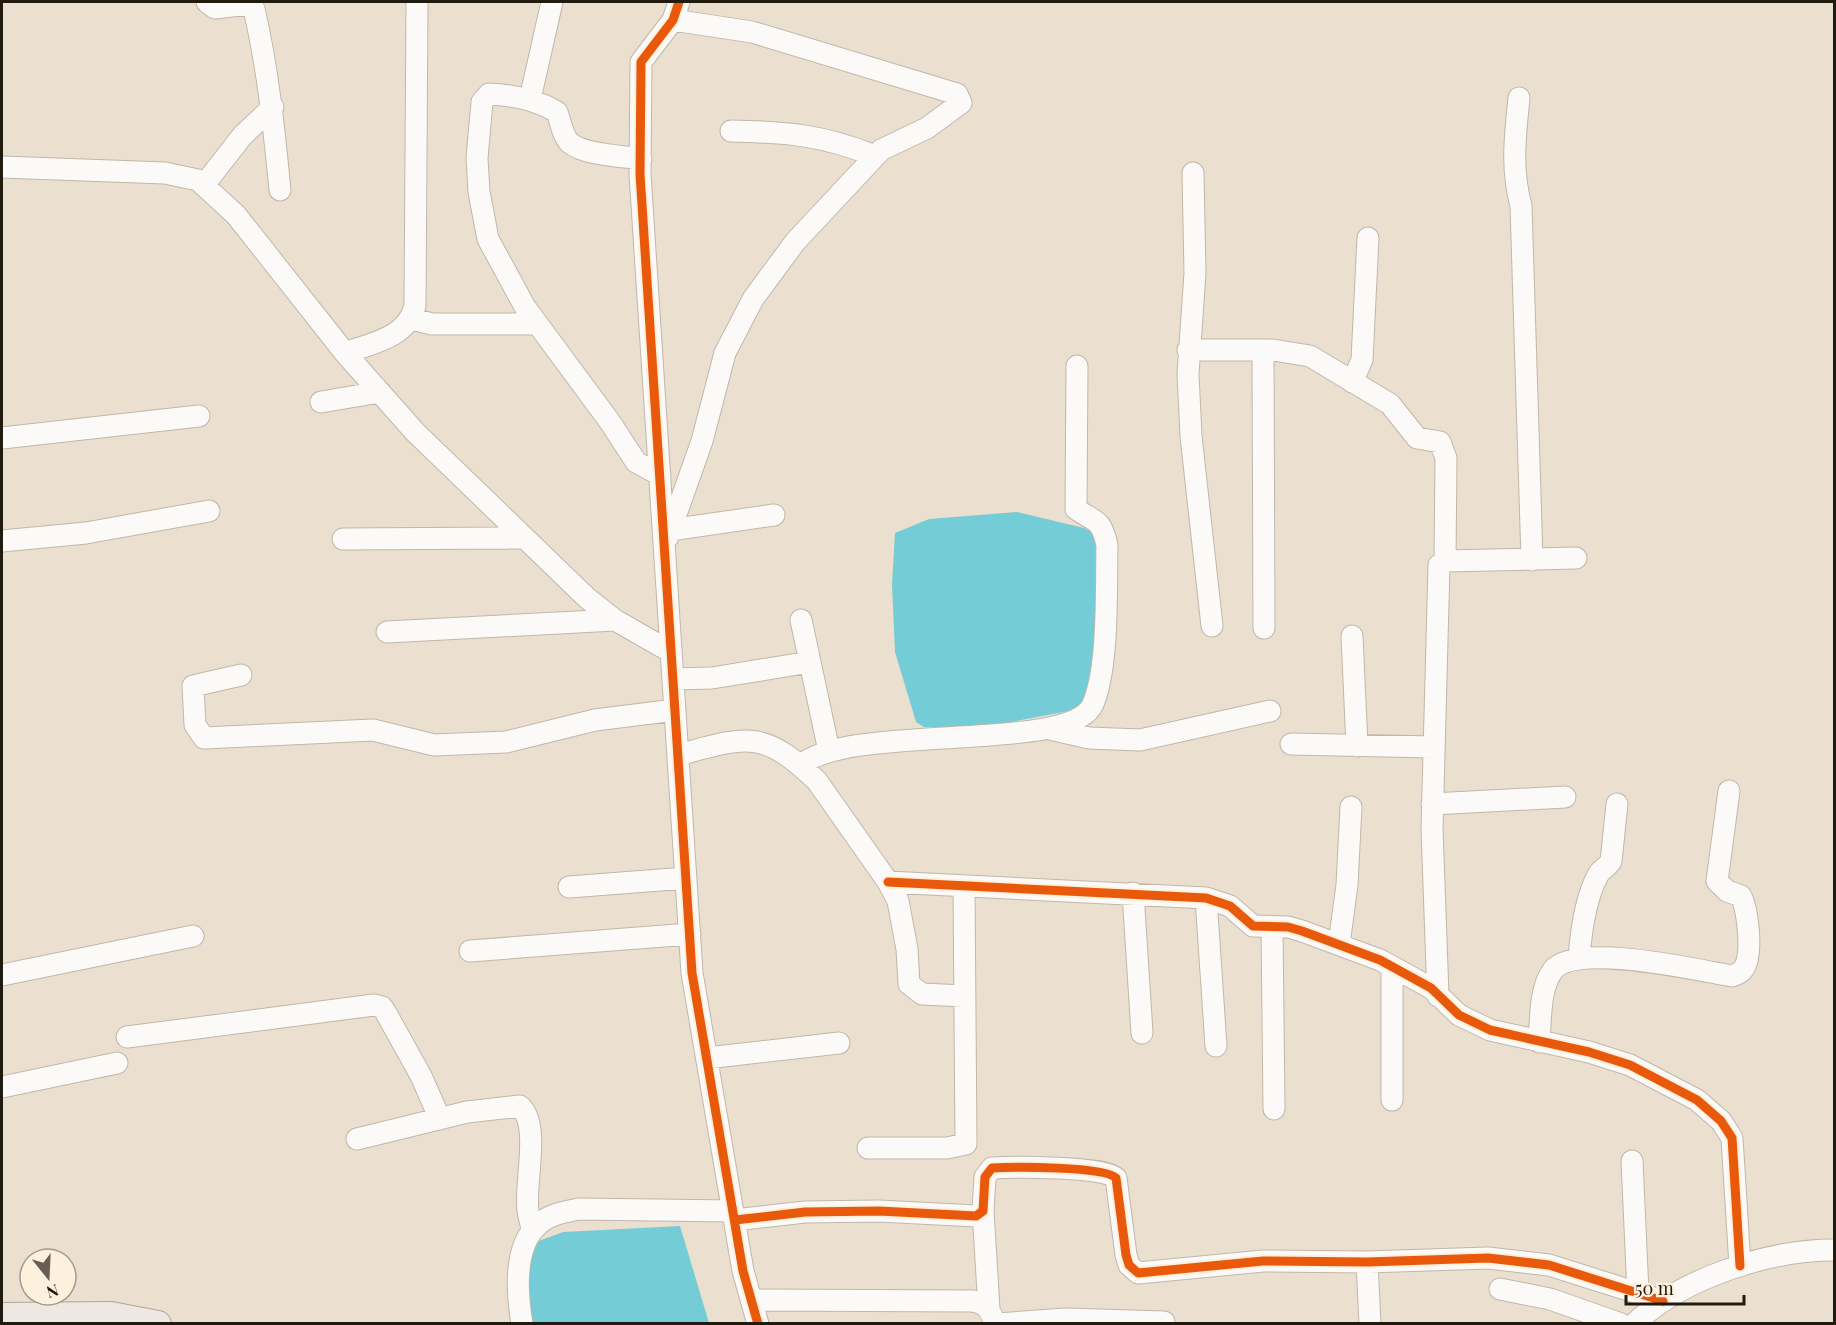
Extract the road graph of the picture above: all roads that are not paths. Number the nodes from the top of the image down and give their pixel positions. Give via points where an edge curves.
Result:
1 (207, 2) edge
2 (417, 2) edge
3 (552, 2) edge
4 (676, 11) edge
5 (530, 99) junction
6 (1519, 99) dead end
7 (273, 107) junction
8 (731, 131) dead end
9 (875, 156) junction
10 (641, 159) junction
11 (2, 167) edge
12 (1193, 173) dead end
13 (204, 185) junction
14 (280, 190) dead end
15 (1368, 238) dead end
16 (412, 319) junction
17 (537, 324) junction
18 (1188, 350) junction
19 (1263, 350) junction
20 (345, 353) junction
21 (1077, 366) dead end
22 (1352, 382) junction
23 (380, 392) junction
24 (321, 402) dead end
25 (199, 416) dead end
26 (2, 438) edge
27 (660, 475) junction
28 (209, 511) dead end
29 (774, 515) dead end
30 (523, 538) junction
31 (667, 538) junction
32 (343, 539) dead end
33 (2, 541) edge
34 (1576, 558) dead end
35 (1532, 560) junction
36 (1445, 561) junction
37 (615, 620) junction
38 (801, 620) dead end
39 (1212, 626) dead end
40 (1264, 628) dead end
41 (387, 632) dead end
42 (1352, 636) dead end
43 (671, 652) junction
44 (810, 662) junction
45 (241, 675) dead end
46 (673, 679) junction
47 (675, 710) junction
48 (1270, 711) dead end
49 (1049, 729) junction
50 (1291, 744) dead end
51 (1357, 746) junction
52 (1433, 747) junction
53 (829, 751) junction
54 (678, 755) junction
55 (801, 765) junction
56 (1729, 791) dead end
57 (1565, 797) dead end
58 (1432, 804) junction
59 (1617, 804) dead end
60 (1351, 807) dead end
61 (686, 878) junction
62 (888, 882) junction
63 (569, 887) dead end
64 (964, 887) junction
65 (1133, 893) junction
66 (1206, 898) junction
67 (1272, 927) junction
68 (690, 934) junction
69 (193, 936) dead end
70 (1339, 944) junction
71 (470, 951) dead end
72 (1579, 958) junction
73 (1392, 967) junction
74 (2, 975) edge
75 (964, 996) junction
76 (1438, 996) junction
77 (1142, 1033) dead end
78 (127, 1036) dead end
79 (1539, 1042) junction
80 (839, 1043) dead end
81 (1216, 1046) dead end
82 (707, 1058) junction
83 (117, 1063) dead end
84 (2, 1086) edge
85 (1392, 1100) dead end
86 (1274, 1109) dead end
87 (440, 1119) junction
88 (357, 1139) dead end
89 (868, 1148) dead end
90 (1632, 1161) dead end
91 (983, 1211) junction
92 (734, 1216) junction
93 (532, 1230) junction
94 (1834, 1250) edge
95 (1367, 1262) junction
96 (1740, 1266) junction
97 (1500, 1289) dead end
98 (1638, 1293) junction
99 (751, 1300) junction
100 (1663, 1301) junction
101 (2, 1316) edge
102 (994, 1319) edge
103 (1164, 1322) edge
104 (158, 1323) edge
105 (522, 1323) edge
106 (758, 1323) edge
107 (1370, 1323) edge
108 (1621, 1323) edge
109 (1634, 1323) edge

1 - 7 street via 215,8 248,4 254,9
2 - 16 street
3 - 5 street
4 - 9 street via 921,82 960,98 961,103 927,128 890,144
4 - 10 street via 641,62
5 - 10 street via 556,112 568,142 597,152
5 - 17 street via 489,94 484,97 477,158 488,239
6 - 35 street via 1513,163 1521,206
7 - 13 street via 243,135
7 - 14 street via 273,143
8 - 9 street via 819,136
9 - 31 street via 795,242 738,326 725,353 702,441
10 - 27 street
11 - 13 street via 165,173
12 - 18 street via 1195,290
13 - 20 street via 237,215
15 - 22 street via 1362,360
16 - 17 street via 432,324
16 - 20 street via 394,335
17 - 27 street via 636,462
18 - 19 street
18 - 39 street via 1191,436
19 - 22 street via 1310,356
19 - 40 street
20 - 23 street
21 - 49 street via 1076,509 1098,521 1107,545 1102,672 1093,706 1083,718
22 - 36 street via 1390,404 1418,438 1440,442 1444,449
23 - 24 street
23 - 30 street
25 - 26 street
27 - 31 street
28 - 33 street via 86,533
29 - 31 street
30 - 32 street
30 - 37 street
31 - 43 street
34 - 35 street
35 - 36 street
36 - 52 street via 1437,572
37 - 41 street
37 - 43 street
38 - 44 street
42 - 51 street
43 - 46 street
44 - 46 street via 712,678
44 - 53 street
45 - 47 street via 192,686 195,725 204,738 373,730 434,744 506,742 595,720
46 - 47 street
47 - 54 street
48 - 49 street via 1140,740 1089,738
49 - 53 street
50 - 51 street
51 - 52 street
52 - 58 street
53 - 55 street via 812,756
54 - 55 street via 749,739 772,746
54 - 61 street
55 - 62 street via 817,780
56 - 72 street via 1717,881 1727,891 1741,896 1745,904 1749,937 1741,973 1732,976 1629,959
57 - 58 street
58 - 76 street
59 - 72 street via 1611,861 1599,873 1591,891
60 - 70 street
61 - 63 street
61 - 68 street
62 - 64 street
62 - 75 street via 902,917 909,984 922,994
64 - 65 street
64 - 75 street
65 - 66 street
65 - 77 street
66 - 67 street via 1230,906 1253,926
66 - 81 street
67 - 70 street via 1302,931
67 - 86 street
68 - 71 street
68 - 82 street via 692,973
69 - 74 street
70 - 73 street
72 - 79 street via 1563,962 1548,979
73 - 76 street via 1419,980
73 - 85 street
75 - 89 street via 966,1144 947,1148
76 - 79 street via 1471,1023
78 - 87 street via 382,1007
79 - 96 street via 1630,1065 1697,1100 1729,1129
80 - 82 street
82 - 92 street
83 - 84 street
87 - 88 street
87 - 93 street via 513,1104 524,1110 529,1129 528,1211
90 - 98 street
91 - 92 street via 976,1216 879,1210
91 - 95 street via 985,1177 992,1168 1106,1172 1116,1178 1126,1255 1129,1265 1138,1273 1263,1261
91 - 102 street
92 - 93 street via 579,1209 557,1214
92 - 99 street
93 - 105 street via 520,1266
94 - 96 street via 1768,1257
95 - 98 street via 1488,1258 1522,1261 1550,1265
95 - 107 street
96 - 100 street
97 - 108 street via 1550,1299
98 - 100 street
99 - 102 street via 972,1301 982,1302
99 - 106 street
100 - 109 street
101 - 104 main road via 111,1315
102 - 103 street

